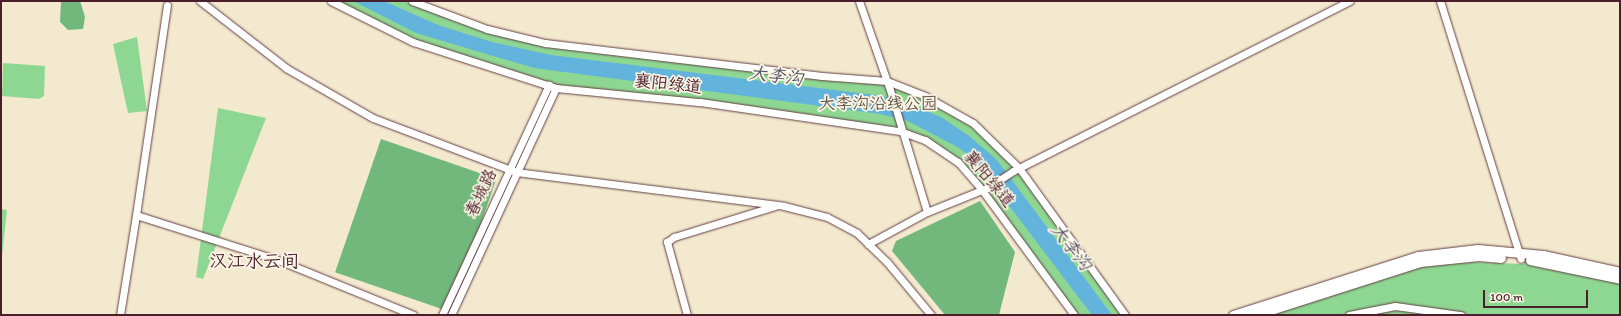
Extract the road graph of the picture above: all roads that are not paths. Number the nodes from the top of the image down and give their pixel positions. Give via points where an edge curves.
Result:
1 (200, 1) edge
2 (331, 1) edge
3 (412, 1) edge
4 (859, 1) edge
5 (1349, 1) edge
6 (1440, 1) edge
7 (167, 5) dead end
8 (887, 81) junction
9 (549, 85) junction
10 (556, 88) junction
11 (900, 131) junction
12 (1019, 168) junction
13 (509, 169) junction
14 (516, 172) junction
15 (984, 189) junction
16 (779, 205) junction
17 (927, 212) junction
18 (136, 215) junction
19 (868, 244) junction
20 (1521, 256) junction
21 (1620, 272) edge
22 (1620, 279) edge
23 (120, 315) edge
24 (413, 315) edge
25 (442, 315) edge
26 (451, 315) edge
27 (687, 315) edge
28 (931, 315) edge
29 (1074, 315) edge
30 (1125, 315) edge
31 (1233, 315) edge
32 (1255, 315) edge
33 (1349, 315) edge
34 (1460, 315) edge

1 - 13 street via 286,68 373,118
2 - 9 street, 襄阳绿道 via 413,42
3 - 8 street, 襄阳绿道 via 487,29 545,43 822,76
4 - 8 street
5 - 12 street
6 - 20 street
7 - 18 street
8 - 11 street
8 - 12 street, 襄阳绿道 via 925,96 973,123
9 - 10 street, 襄阳绿道
9 - 13 street, 春城路
10 - 11 street, 襄阳绿道 via 700,102
10 - 14 street, 春城路
11 - 15 street, 襄阳绿道 via 925,140 958,162
11 - 17 street
12 - 15 street
12 - 30 street, 襄阳绿道
13 - 14 street
13 - 25 street, 春城路
14 - 16 street
14 - 26 street, 春城路
15 - 17 street
15 - 29 street, 襄阳绿道
16 - 19 street via 827,217 857,234
16 - 27 street via 674,237 667,242
17 - 19 street
18 - 23 street
18 - 24 street via 281,261
19 - 28 street via 887,262
20 - 21 main road via 1543,255
20 - 22 main road
20 - 31 main road via 1478,249 1418,256
20 - 32 main road via 1479,256 1420,262
33 - 34 street via 1395,306

